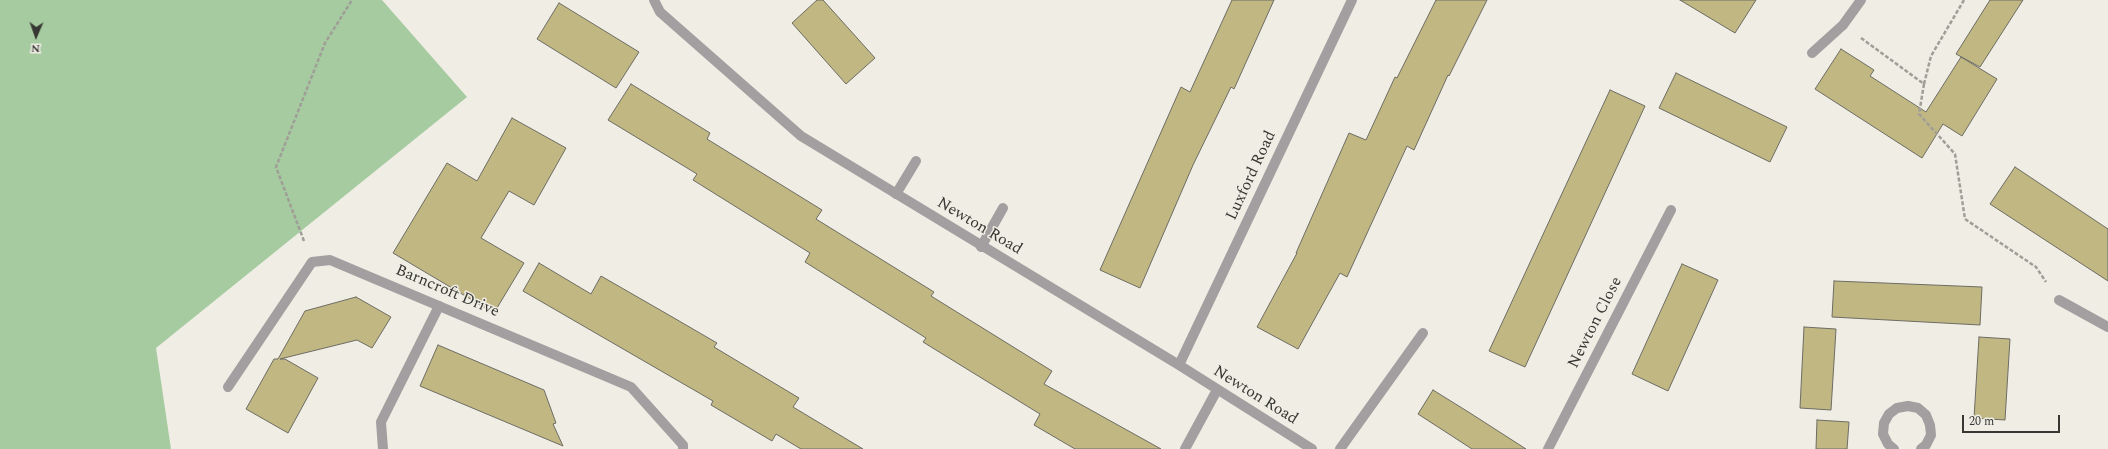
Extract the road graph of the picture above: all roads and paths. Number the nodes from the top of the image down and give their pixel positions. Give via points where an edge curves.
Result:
1 (352, 0) edge
2 (654, 0) edge
3 (1352, 0) edge
4 (1861, 0) edge
5 (1964, 0) edge
6 (1843, 25) junction
7 (1812, 53) dead end
8 (1924, 84) junction
9 (916, 161) dead end
10 (896, 194) junction
11 (1003, 208) dead end
12 (1671, 210) dead end
13 (981, 246) junction
14 (312, 262) junction
15 (2058, 300) joint
16 (439, 306) junction
17 (2108, 326) edge
18 (1423, 333) dead end
19 (1179, 365) junction
20 (228, 387) dead end
21 (1217, 390) junction
22 (383, 449) edge
23 (684, 449) edge
24 (1185, 449) edge
25 (1312, 449) edge
26 (1340, 449) edge
27 (1548, 449) edge
28 (1894, 449) edge
29 (1921, 449) edge

1 - 14 path via 325,43 276,167
2 - 10 street, Newton Road via 660,12 801,136
3 - 19 street, Luxford Road
4 - 6 street
5 - 8 path via 1931,56
6 - 7 street
6 - 8 path
8 - 15 path via 1919,114 1955,154 1966,219 2036,267
9 - 10 street
10 - 13 street, Newton Road
11 - 13 street
12 - 27 street, Newton Close
13 - 19 street, Newton Road
14 - 16 street, Barncroft Drive via 330,260
14 - 20 street
15 - 17 street
16 - 22 street via 381,422
16 - 23 street, Barncroft Drive via 631,387
18 - 26 street
19 - 21 street, Newton Road
21 - 24 street
21 - 25 street, Newton Road
28 - 29 street via 1888,444 1884,424 1889,414 1897,408 1908,406 1918,408 1926,415 1930,424 1931,435

